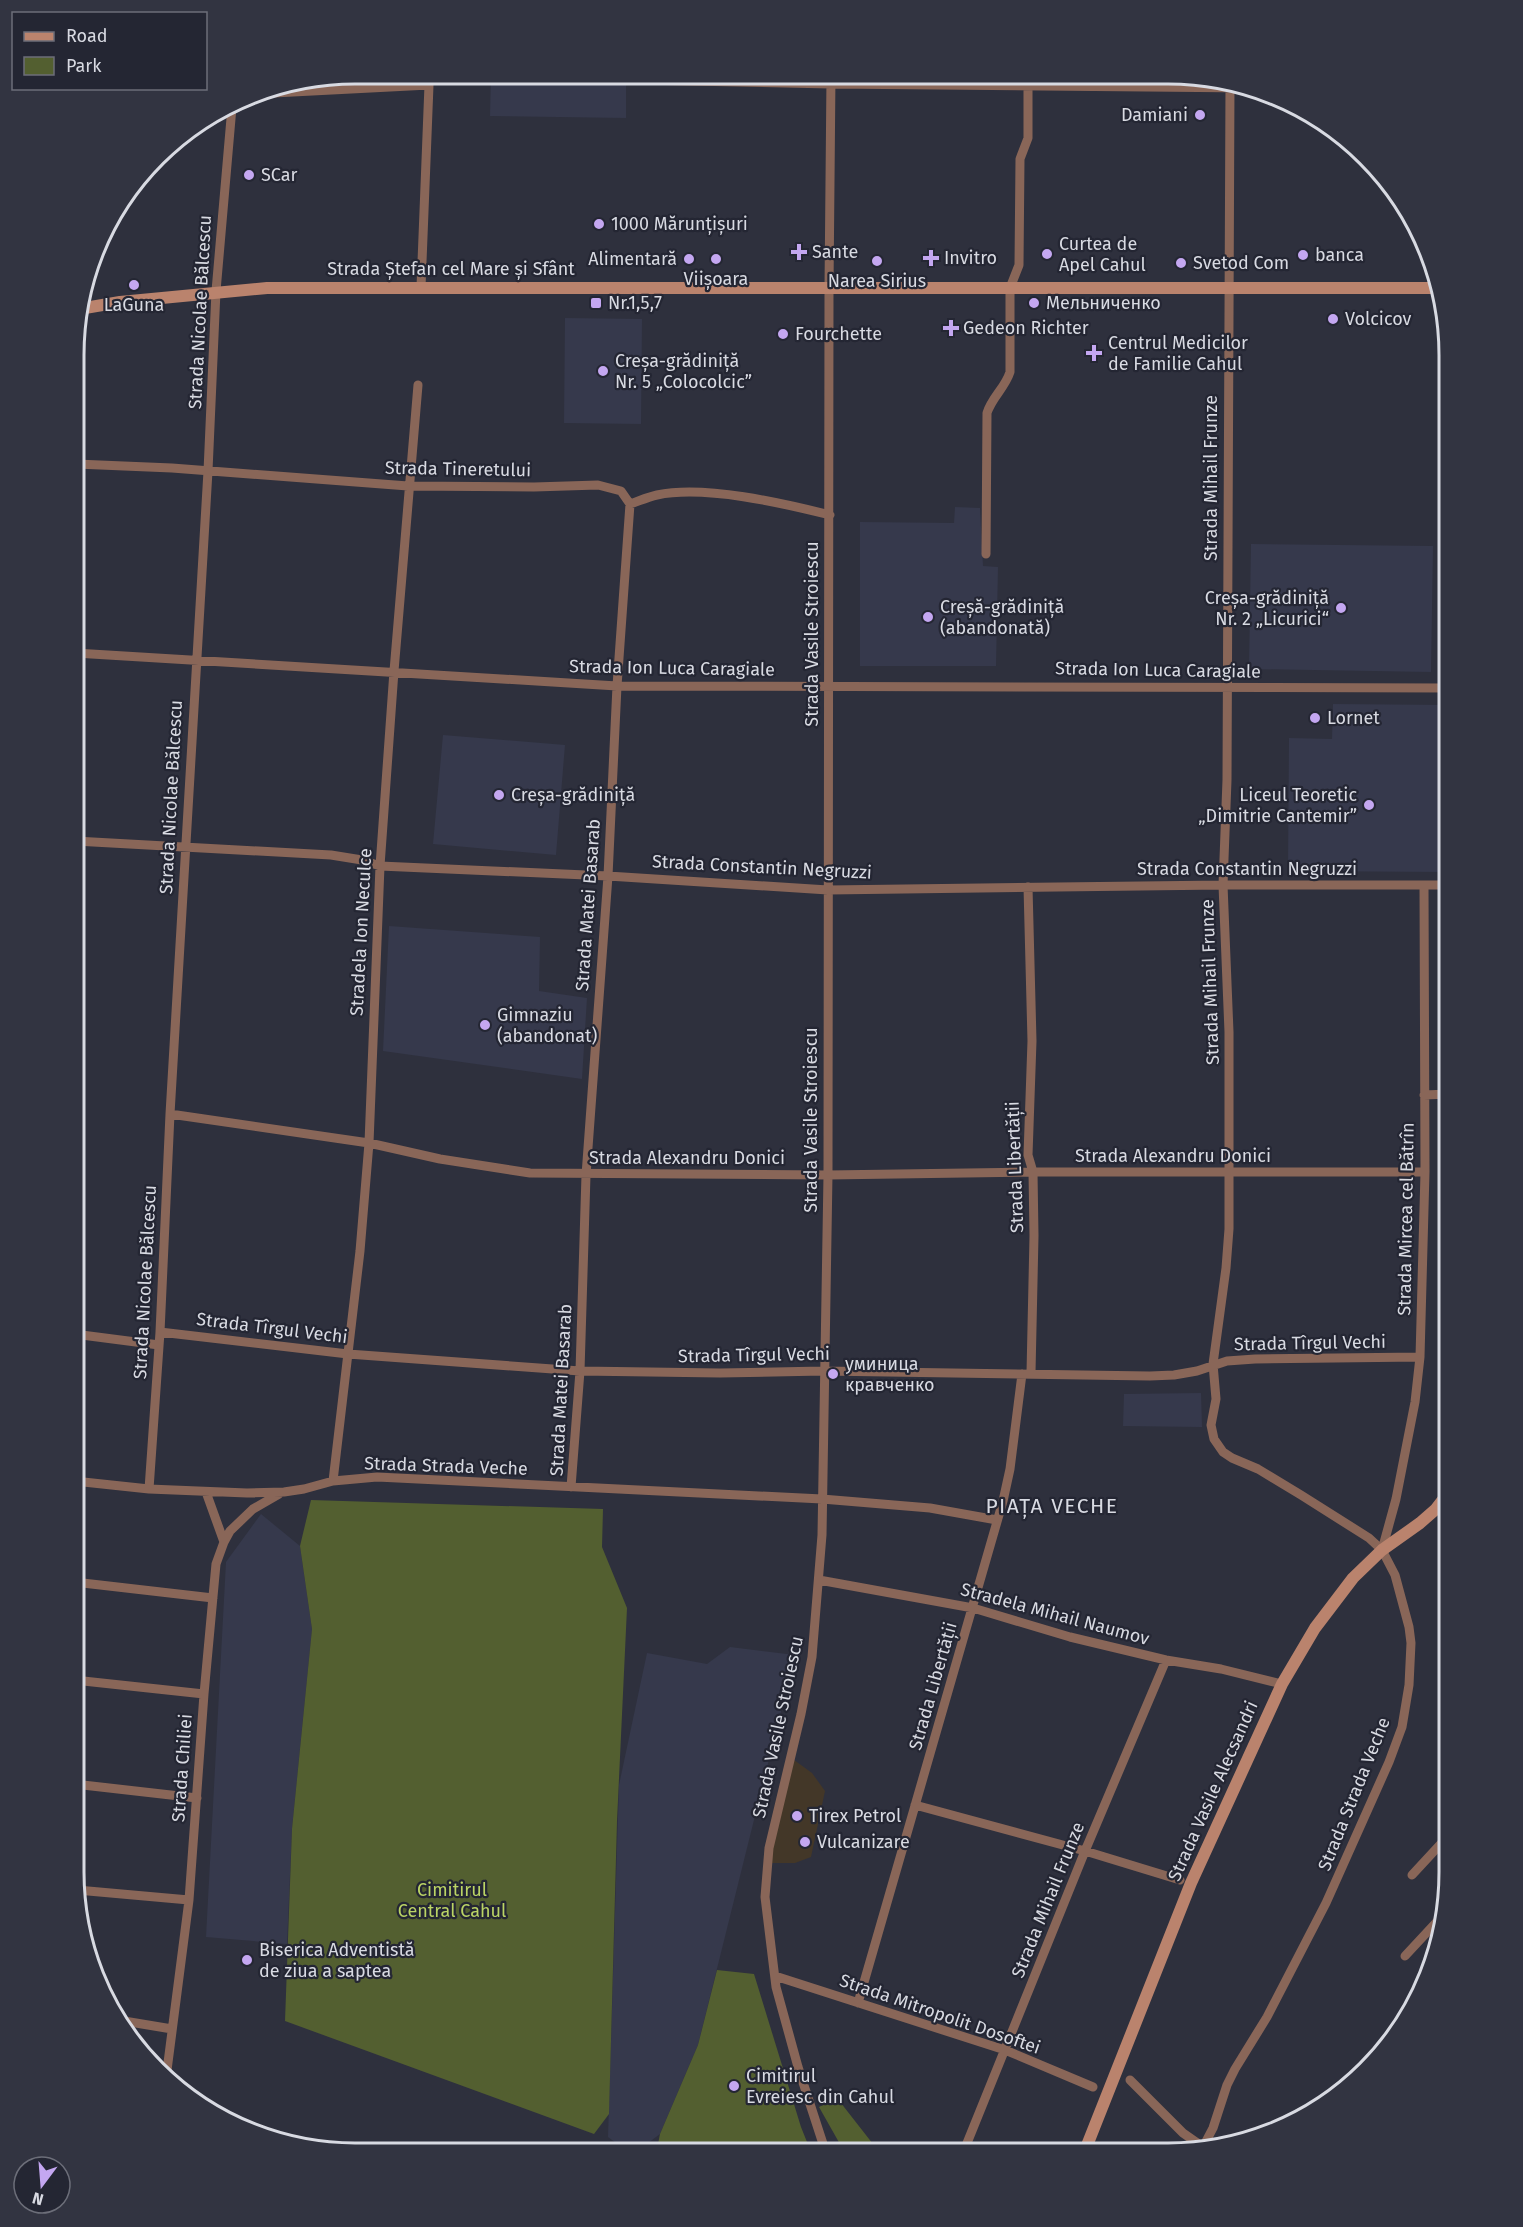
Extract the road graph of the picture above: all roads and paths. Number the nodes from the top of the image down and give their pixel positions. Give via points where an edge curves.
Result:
1 (831, 84) edge
2 (962, 84) edge
3 (1189, 85) edge
4 (1028, 86) junction
5 (1230, 91) edge
6 (288, 92) edge
7 (231, 114) edge
8 (421, 286) junction
9 (1229, 287) junction
10 (829, 288) junction
11 (1010, 288) junction
12 (1431, 288) edge
13 (216, 291) junction
14 (88, 307) edge
15 (418, 385) dead end
16 (84, 464) edge
17 (208, 471) junction
18 (408, 486) junction
19 (630, 504) junction
20 (830, 515) junction
21 (986, 554) dead end
22 (84, 653) edge
23 (196, 659) junction
24 (394, 671) junction
25 (617, 686) junction
26 (828, 687) junction
27 (1226, 688) junction
28 (1439, 688) edge
29 (84, 841) edge
30 (184, 845) junction
31 (380, 866) junction
32 (608, 876) junction
33 (1223, 885) junction
34 (1424, 885) junction
35 (1439, 885) edge
36 (1028, 887) junction
37 (828, 890) junction
38 (1439, 1094) edge
39 (1424, 1095) junction
40 (170, 1114) junction
41 (369, 1143) junction
42 (1033, 1172) junction
43 (1425, 1172) junction
44 (1230, 1173) junction
45 (586, 1175) junction
46 (828, 1175) junction
47 (160, 1332) junction
48 (84, 1335) edge
49 (159, 1345) junction
50 (348, 1354) junction
51 (1420, 1357) junction
52 (1213, 1364) junction
53 (580, 1371) junction
54 (824, 1371) junction
55 (1026, 1374) junction
56 (1218, 1446) joint
57 (333, 1480) junction
58 (84, 1481) edge
59 (572, 1488) junction
60 (149, 1489) junction
61 (206, 1492) junction
62 (284, 1492) junction
63 (822, 1498) junction
64 (1439, 1505) edge
65 (997, 1520) junction
66 (224, 1542) junction
67 (1382, 1550) junction
68 (819, 1580) junction
69 (84, 1583) edge
70 (213, 1598) junction
71 (973, 1608) junction
72 (1166, 1660) junction
73 (84, 1681) edge
74 (1282, 1684) junction
75 (204, 1694) junction
76 (84, 1785) edge
77 (196, 1798) junction
78 (915, 1805) junction
79 (1439, 1845) edge
80 (1085, 1851) junction
81 (1412, 1875) dead end
82 (1180, 1880) dead end
83 (85, 1891) edge
84 (189, 1900) junction
85 (1434, 1925) edge
86 (1405, 1956) dead end
87 (775, 1976) junction
88 (858, 2003) junction
89 (129, 2022) edge
90 (172, 2029) junction
91 (1005, 2050) junction
92 (167, 2068) edge
93 (1130, 2080) dead end
94 (1093, 2087) dead end
95 (1206, 2140) edge
96 (1196, 2141) edge
97 (823, 2143) edge
98 (967, 2143) edge
99 (1088, 2143) edge

1 - 10 street, Strada Vasile Stroiescu
2 - 4 street
3 - 4 street
4 - 11 street via 1028,138 1020,159 1019,265
5 - 9 street, Strada Mihail Frunze
6 - 8 street via 429,85
7 - 13 street, Strada Nicolae Bălcescu
8 - 10 main road, Strada Ștefan cel Mare și Sfânt
8 - 13 main road, Strada Ștefan cel Mare și Sfânt
9 - 11 main road, Strada Ștefan cel Mare și Sfânt
9 - 12 main road, Strada Ștefan cel Mare și Sfânt
9 - 27 street, Strada Mihail Frunze
10 - 11 main road, Strada Ștefan cel Mare și Sfânt
10 - 20 street, Strada Vasile Stroiescu
11 - 21 street via 1010,372 987,413
13 - 14 main road, Strada Ștefan cel Mare și Sfânt
13 - 17 street, Strada Nicolae Bălcescu
15 - 18 street, Stradela Ion Neculce
16 - 17 street, Strada Tineretului
17 - 18 street, Strada Tineretului
17 - 23 street, Strada Nicolae Bălcescu
18 - 19 street, Strada Tineretului via 598,485 621,491
18 - 24 street, Stradela Ion Neculce
19 - 20 street via 657,495 687,492 767,501
19 - 25 street, Strada Matei Basarab
20 - 26 street, Strada Vasile Stroiescu
22 - 23 street, Strada Ion Luca Caragiale
23 - 24 street, Strada Ion Luca Caragiale
23 - 30 street, Strada Nicolae Bălcescu
24 - 25 street, Strada Ion Luca Caragiale
24 - 31 street, Stradela Ion Neculce
25 - 26 street, Strada Ion Luca Caragiale
25 - 32 street, Strada Matei Basarab
26 - 27 street, Strada Ion Luca Caragiale
26 - 37 street, Strada Vasile Stroiescu
27 - 28 street, Strada Ion Luca Caragiale
27 - 33 street, Strada Mihail Frunze
29 - 30 street, Strada Constantin Negruzzi
30 - 31 street, Strada Constantin Negruzzi via 331,855
30 - 40 street, Strada Nicolae Bălcescu
31 - 32 street, Strada Constantin Negruzzi
31 - 41 street, Stradela Ion Neculce
32 - 37 street, Strada Constantin Negruzzi
32 - 45 street, Strada Matei Basarab
33 - 34 street, Strada Constantin Negruzzi
33 - 36 street, Strada Constantin Negruzzi
33 - 44 street, Strada Mihail Frunze
34 - 35 street, Strada Constantin Negruzzi
34 - 39 street, Strada Mircea cel Bătrîn
36 - 37 street, Strada Constantin Negruzzi
36 - 42 street, Strada Libertății via 1032,1041 1028,1155
37 - 46 street, Strada Vasile Stroiescu
38 - 39 street
39 - 43 street, Strada Mircea cel Bătrîn
40 - 41 street, Strada Alexandru Donici
40 - 47 street, Strada Nicolae Bălcescu
41 - 45 street, Strada Alexandru Donici via 531,1173
41 - 50 street, Stradela Ion Neculce
42 - 44 street, Strada Alexandru Donici
42 - 46 street, Strada Alexandru Donici
42 - 55 street, Strada Libertății via 1034,1236
43 - 44 street, Strada Alexandru Donici
43 - 51 street, Strada Mircea cel Bătrîn
44 - 52 street, Strada Mihail Frunze via 1226,1268
45 - 46 street, Strada Alexandru Donici
45 - 53 street, Strada Matei Basarab
46 - 54 street, Strada Vasile Stroiescu
47 - 49 street, Strada Nicolae Bălcescu
47 - 50 street, Strada Tîrgul Vechi
48 - 49 street
49 - 60 street, Strada Nicolae Bălcescu
50 - 53 street, Strada Tîrgul Vechi
50 - 57 street, Stradela Ion Neculce
51 - 52 street, Strada Tîrgul Vechi via 1255,1359
51 - 67 street, Strada Mircea cel Bătrîn via 1396,1499
52 - 55 street, Strada Tîrgul Vechi via 1174,1375
52 - 56 street, Strada Mihail Frunze via 1216,1399 1211,1425
53 - 54 street, Strada Tîrgul Vechi
53 - 59 street, Strada Matei Basarab
54 - 55 street, Strada Tîrgul Vechi
54 - 63 street, Strada Vasile Stroiescu
55 - 65 street, Strada Libertății
56 - 67 street, Strada Strada Veche via 1232,1458 1258,1469 1357,1530
57 - 59 street, Strada Strada Veche via 377,1477
57 - 62 street, Strada Strada Veche
58 - 60 street, Strada Strada Veche
59 - 63 street, Strada Strada Veche
60 - 61 street, Strada Strada Veche
61 - 62 street, Strada Strada Veche
61 - 66 street
62 - 66 street, Strada Chiliei via 252,1509
63 - 65 street, Strada Strada Veche via 930,1508
63 - 68 street, Strada Vasile Stroiescu
64 - 67 main road, Strada Vasile Alecsandri
65 - 71 street, Strada Libertății
66 - 70 street, Strada Chiliei via 216,1564
67 - 74 main road, Strada Vasile Alecsandri via 1334,1600
67 - 95 street, Strada Strada Veche via 1395,1575 1411,1643 1402,1727 1326,1903 1235,2069
68 - 71 street, Stradela Mihail Naumov
68 - 87 street, Strada Vasile Stroiescu via 812,1657 769,1848 765,1897
69 - 70 street
70 - 75 street, Strada Chiliei
71 - 72 street, Stradela Mihail Naumov
71 - 78 street, Strada Libertății
72 - 74 street, Stradela Mihail Naumov
72 - 80 street, Strada Mihail Frunze
73 - 75 street
74 - 99 main road, Strada Vasile Alecsandri via 1191,1883
75 - 77 street, Strada Chiliei
76 - 77 street
77 - 84 street, Strada Chiliei
78 - 80 street
78 - 88 street, Strada Libertății
79 - 81 street
80 - 82 street
80 - 91 street, Strada Mihail Frunze
83 - 84 street
84 - 90 street, Strada Chiliei
85 - 86 street
87 - 88 street, Strada Mitropolit Dosoftei
87 - 97 street, Strada Vasile Stroiescu via 798,2067
88 - 91 street, Strada Mitropolit Dosoftei
89 - 90 street
90 - 92 street, Strada Chiliei
91 - 94 street, Strada Mitropolit Dosoftei
91 - 98 street, Strada Mihail Frunze
93 - 96 street

